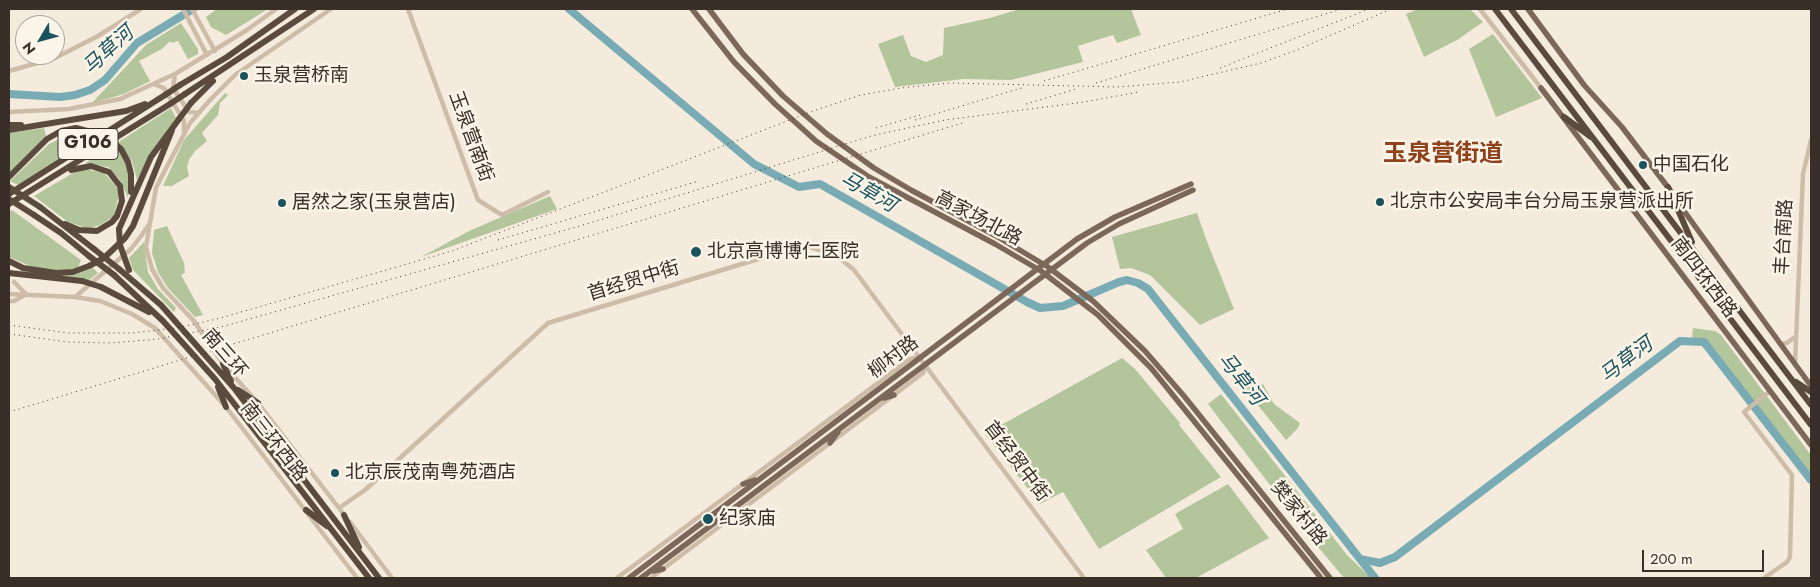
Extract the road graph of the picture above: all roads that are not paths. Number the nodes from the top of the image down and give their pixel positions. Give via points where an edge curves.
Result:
1 (141, 9) edge
2 (183, 9) edge
3 (192, 9) edge
4 (276, 9) edge
5 (295, 9) edge
6 (314, 9) edge
7 (331, 9) edge
8 (408, 9) edge
9 (692, 9) edge
10 (709, 9) edge
11 (1480, 9) edge
12 (1495, 9) edge
13 (1511, 9) edge
14 (1528, 9) edge
15 (214, 50) junction
16 (207, 55) junction
17 (230, 66) junction
18 (9, 71) edge
19 (175, 74) junction
20 (154, 84) junction
21 (1541, 88) joint
22 (165, 95) junction
23 (9, 112) edge
24 (199, 113) junction
25 (1564, 117) junction
26 (9, 125) edge
27 (32, 126) junction
28 (9, 130) edge
29 (172, 130) junction
30 (98, 134) dead end
31 (182, 137) junction
32 (1811, 140) edge
33 (1596, 141) junction
34 (114, 143) dead end
35 (60, 173) junction
36 (9, 177) edge
37 (1668, 187) junction
38 (548, 192) dead end
39 (9, 193) edge
40 (9, 204) edge
41 (128, 206) junction
42 (150, 223) junction
43 (65, 224) junction
44 (1696, 252) junction
45 (9, 261) edge
46 (1043, 264) junction
47 (1037, 269) junction
48 (1051, 270) junction
49 (9, 273) edge
50 (1045, 274) junction
51 (37, 277) junction
52 (11, 280) edge
53 (9, 294) edge
54 (26, 294) junction
55 (75, 297) junction
56 (9, 301) edge
57 (161, 305) junction
58 (163, 321) junction
59 (1796, 337) junction
60 (1780, 344) junction
61 (920, 357) junction
62 (223, 364) junction
63 (1795, 364) junction
64 (925, 365) junction
65 (1791, 378) junction
66 (215, 379) junction
67 (885, 384) junction
68 (1811, 386) edge
69 (234, 388) junction
70 (871, 388) junction
71 (1770, 391) junction
72 (1811, 392) edge
73 (894, 395) junction
74 (879, 399) junction
75 (258, 403) junction
76 (1811, 405) edge
77 (226, 407) junction
78 (828, 420) junction
79 (1811, 425) edge
80 (840, 428) junction
81 (819, 434) junction
82 (830, 443) junction
83 (1811, 445) edge
84 (1243, 469) joint
85 (1237, 472) joint
86 (787, 476) junction
87 (774, 478) junction
88 (759, 479) junction
89 (742, 484) junction
90 (339, 508) junction
91 (306, 510) junction
92 (344, 515) junction
93 (335, 532) junction
94 (365, 559) junction
95 (663, 569) joint
96 (650, 575) edge
97 (357, 578) edge
98 (369, 578) edge
99 (380, 578) edge
100 (392, 578) edge
101 (617, 578) edge
102 (628, 578) edge
103 (641, 578) edge
104 (1084, 578) edge
105 (1321, 578) edge
106 (1330, 578) edge
107 (1764, 578) edge

1 - 18 street via 55,58
2 - 16 street
3 - 15 street
4 - 15 street
5 - 22 highway, bridge via 227,57
6 - 17 highway, G106
7 - 24 street, 南三环西路 via 235,75
8 - 38 street, 玉泉营南街 via 478,200 502,215
9 - 47 main road, 高家场北路 via 734,62 774,104 816,140 869,177
10 - 46 main road, 高家场北路 via 776,89 827,134 896,182
11 - 21 street, 南四环西路
12 - 33 highway, 南四环西路
13 - 44 highway, 南四环西路
14 - 37 main road, 南四环西路 via 1584,85 1622,127
15 - 16 street
16 - 19 street
17 - 29 highway, bridge via 205,87
17 - 35 highway, G106, bridge
19 - 20 street
19 - 24 street via 173,88 189,112
20 - 23 street via 97,106
20 - 31 street via 164,88 184,121
21 - 25 main road, 南四环西路
22 - 27 highway via 126,111
22 - 39 highway, G106
24 - 31 street, 南三环西路
25 - 33 highway
25 - 71 main road, 南四环西路
26 - 27 highway
27 - 28 highway
29 - 41 highway via 151,157
29 - 45 highway via 133,226 104,258 72,272 56,273 23,268
30 - 36 highway via 76,128 61,131 47,139
31 - 42 street, 南三环西路 via 156,188
32 - 59 street, 丰台南路 via 1802,174
33 - 79 highway, 南四环西路
34 - 41 highway via 124,155 131,174
35 - 40 highway, G106
35 - 43 highway via 82,166 101,168 116,178 122,193 117,216 105,227 88,232
37 - 44 highway
37 - 60 main road, 南四环西路
39 - 43 highway, 南三环, bridge via 40,207
39 - 58 highway, 南三环, bridge via 114,276
41 - 57 highway, bridge via 120,229 120,245 129,270
42 - 55 street via 131,249
42 - 62 street, 南三环西路 via 146,247 152,269 163,288 194,321
43 - 57 highway, 南三环, bridge
44 - 65 highway, 南四环西路
46 - 47 main road, 柳村路
46 - 48 main road, 高家场北路
46 - 48 main road, 柳村路 via 1101,224 1192,187 1112,227
47 - 50 main road, 高家场北路
47 - 61 main road, 柳村路
48 - 50 main road, 柳村路
48 - 84 main road, 高家场北路 via 1094,301 1154,362
49 - 51 highway
50 - 64 main road, 柳村路
50 - 85 main road, 高家场北路 via 1086,305 1151,368
51 - 52 highway
51 - 58 highway, bridge via 101,287 132,301
52 - 54 street
53 - 54 street, 南三环西路
54 - 55 street, 南三环西路
54 - 56 street
55 - 77 street, 南三环西路 via 100,301 155,328
57 - 69 highway, 南三环
58 - 66 highway, 南三环
59 - 60 street
59 - 63 street, 丰台南路
60 - 63 main road, 南四环西路
61 - 64 street, 首经贸中街
61 - 67 main road, 柳村路
61 - 70 street via 910,359
61 - 90 street, 首经贸中街 via 845,261 810,247 788,250 548,323 365,490
62 - 69 highway
62 - 75 street, 南三环西路
63 - 68 main road, 南四环西路
64 - 73 street via 923,373
64 - 74 main road, 柳村路
64 - 104 street, 首经贸中街
65 - 72 highway
65 - 76 highway, 南四环西路
66 - 77 highway
66 - 93 highway, 南三环
67 - 70 main road
67 - 81 main road, 柳村路
69 - 75 highway
69 - 94 highway, 南三环
70 - 78 street
71 - 83 main road, 南四环西路
71 - 107 street via 1744,412 1792,475 1790,557
73 - 74 main road
73 - 82 street
74 - 80 main road, 柳村路
75 - 90 street, 南三环西路
77 - 91 street, 南三环西路
78 - 81 main road
78 - 89 street
80 - 82 main road
80 - 87 main road, 柳村路
81 - 88 main road, 柳村路
82 - 86 street
84 - 106 main road, 樊家村路
85 - 105 main road, 樊家村路
86 - 87 main road
86 - 95 street
87 - 96 main road, 柳村路
88 - 89 main road
88 - 102 main road, 柳村路
89 - 101 street
90 - 92 street, 南三环西路
91 - 93 highway
91 - 97 street, 南三环西路
92 - 94 highway
92 - 100 street, 南三环西路
93 - 98 highway, 南三环
94 - 99 highway, 南三环
95 - 96 main road
96 - 103 main road, 柳村路

